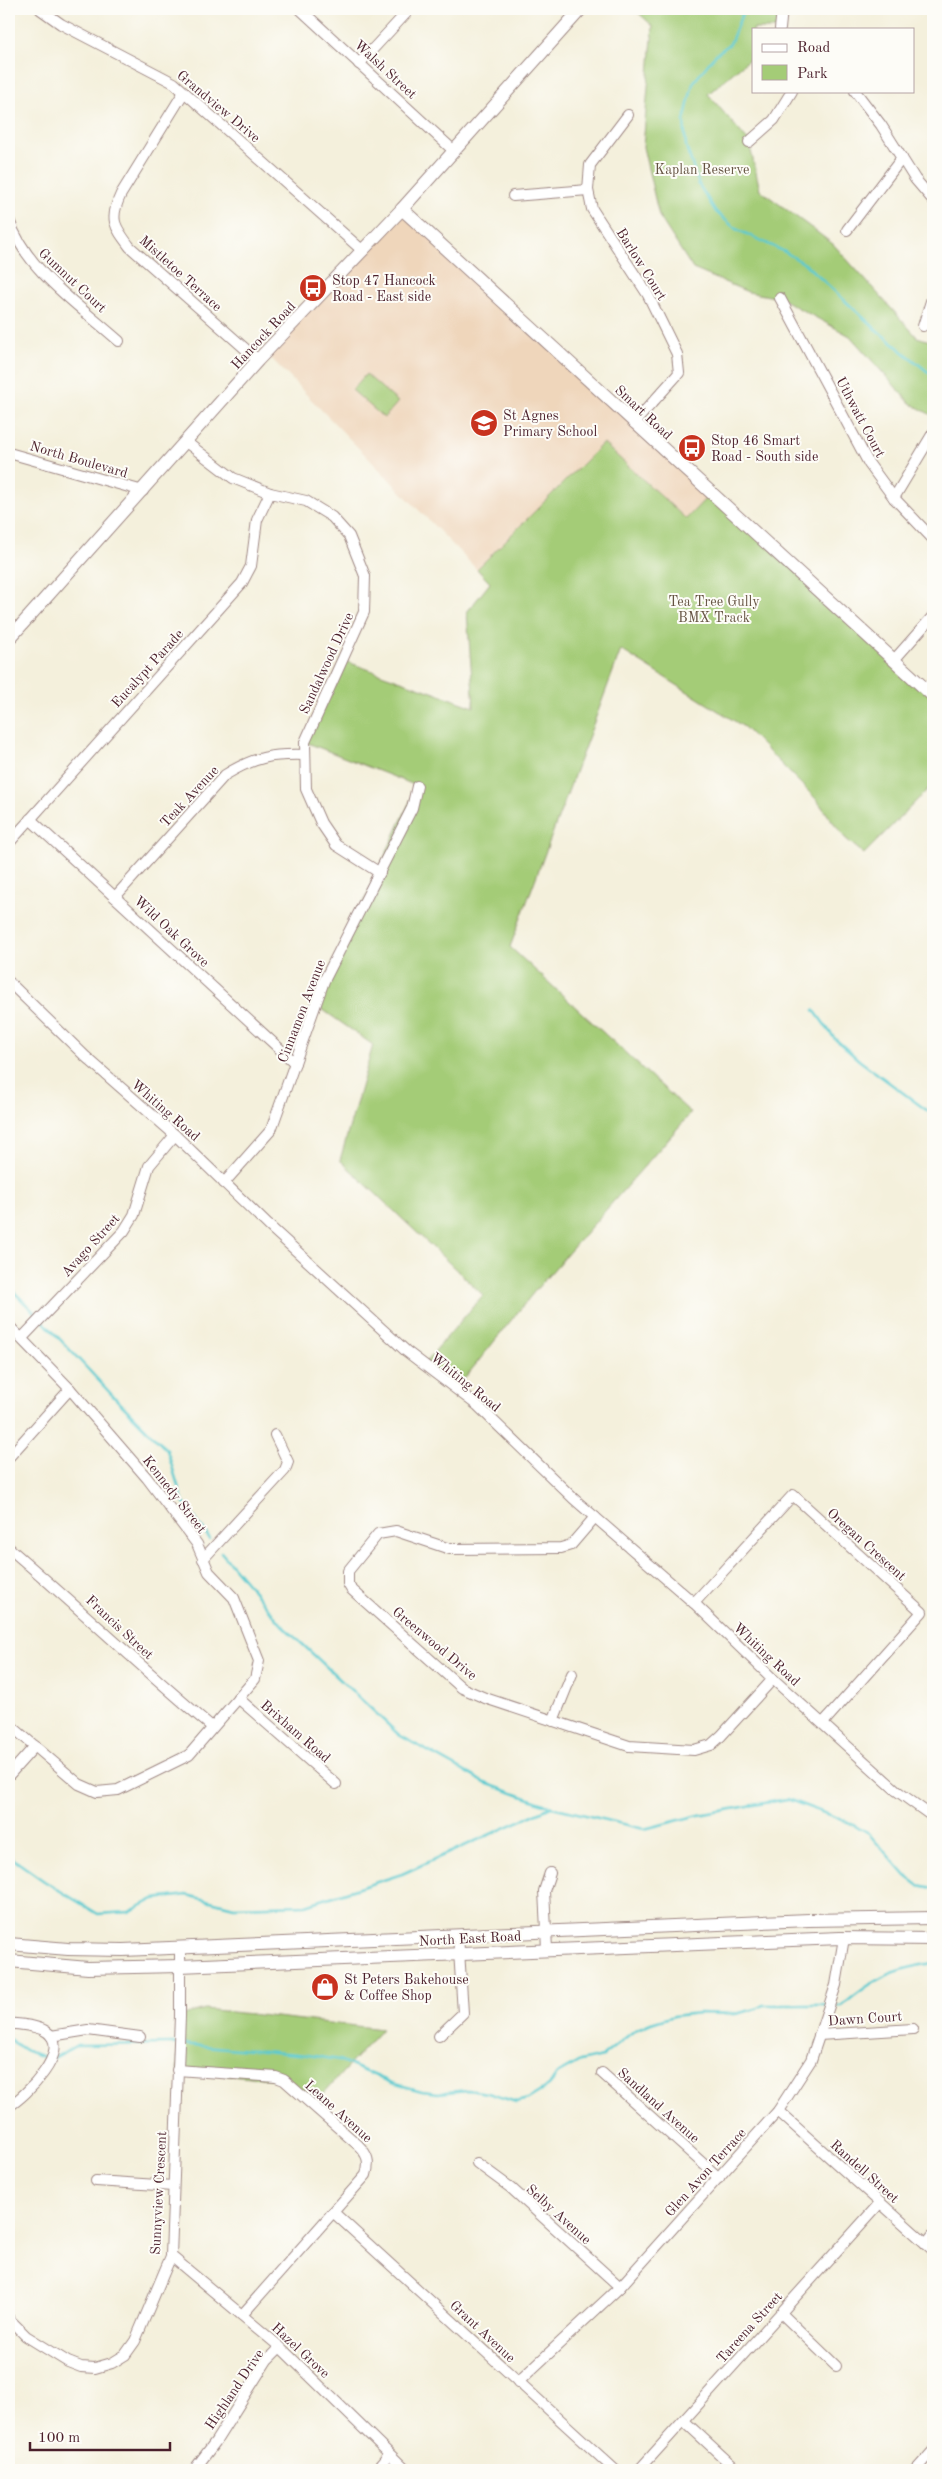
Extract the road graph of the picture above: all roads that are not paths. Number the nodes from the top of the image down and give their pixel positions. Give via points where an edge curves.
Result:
1 (40, 9) edge
2 (300, 9) edge
3 (410, 9) edge
4 (581, 9) edge
5 (782, 9) edge
6 (780, 28) edge
7 (359, 64) junction
8 (184, 92) junction
9 (791, 92) edge
10 (856, 92) edge
11 (628, 116) dead end
12 (749, 142) dead end
13 (453, 150) junction
14 (902, 158) junction
15 (588, 190) junction
16 (514, 196) dead end
17 (933, 200) edge
18 (402, 209) junction
19 (9, 220) edge
20 (847, 230) dead end
21 (11, 238) edge
22 (362, 250) junction
23 (933, 295) edge
24 (780, 298) dead end
25 (923, 326) dead end
26 (119, 341) dead end
27 (258, 360) junction
28 (634, 423) junction
29 (933, 433) edge
30 (186, 442) junction
31 (9, 453) edge
32 (143, 491) junction
33 (270, 492) junction
34 (894, 498) junction
35 (933, 539) edge
36 (933, 616) edge
37 (9, 639) edge
38 (894, 660) junction
39 (933, 696) edge
40 (305, 755) junction
41 (417, 786) dead end
42 (30, 819) junction
43 (9, 843) edge
44 (380, 873) junction
45 (115, 897) junction
46 (9, 982) edge
47 (295, 1064) junction
48 (175, 1134) junction
49 (224, 1183) junction
50 (9, 1326) edge
51 (22, 1338) junction
52 (70, 1389) junction
53 (275, 1435) dead end
54 (9, 1457) edge
55 (595, 1517) junction
56 (9, 1548) edge
57 (203, 1559) junction
58 (694, 1603) junction
59 (572, 1674) dead end
60 (773, 1679) junction
61 (238, 1698) junction
62 (553, 1721) junction
63 (823, 1723) junction
64 (9, 1724) edge
65 (212, 1727) junction
66 (35, 1746) junction
67 (9, 1775) edge
68 (336, 1784) dead end
69 (933, 1817) edge
70 (550, 1873) dead end
71 (866, 1918) junction
72 (933, 1918) edge
73 (809, 1920) junction
74 (545, 1932) junction
75 (458, 1935) junction
76 (844, 1938) junction
77 (933, 1939) edge
78 (9, 1944) edge
79 (180, 1947) junction
80 (547, 1950) junction
81 (460, 1953) junction
82 (9, 1961) edge
83 (180, 1966) junction
84 (9, 2023) edge
85 (913, 2029) dead end
86 (819, 2035) junction
87 (51, 2036) junction
88 (439, 2036) dead end
89 (140, 2037) dead end
90 (177, 2070) junction
91 (602, 2073) dead end
92 (9, 2106) edge
93 (778, 2111) junction
94 (478, 2163) dead end
95 (719, 2178) junction
96 (96, 2182) dead end
97 (174, 2186) junction
98 (880, 2202) junction
99 (333, 2212) junction
100 (933, 2235) edge
101 (930, 2247) edge
102 (171, 2256) junction
103 (620, 2287) junction
104 (780, 2314) junction
105 (242, 2315) junction
106 (9, 2319) edge
107 (280, 2347) junction
108 (836, 2366) dead end
109 (518, 2382) junction
110 (684, 2421) junction
111 (933, 2451) edge
112 (389, 2455) junction
113 (194, 2470) edge
114 (376, 2470) edge
115 (406, 2470) edge
116 (615, 2470) edge
117 (639, 2470) edge
118 (738, 2470) edge
119 (916, 2470) edge

1 - 8 street, Grandview Drive via 61,24 154,72
2 - 7 street, Walsh Street
3 - 7 street
4 - 13 main road, Hancock Road
5 - 6 street
7 - 13 street, Walsh Street
8 - 22 street, Grandview Drive
8 - 27 street, Mistletoe Terrace via 121,194 113,211 116,228 130,247
9 - 12 street via 774,120
10 - 14 street
11 - 15 street, Barlow Court via 590,165
13 - 18 main road, Hancock Road
14 - 17 street
14 - 20 street
15 - 16 street
15 - 28 street, Barlow Court via 592,209 648,295 677,354 679,373
18 - 22 main road, Hancock Road
18 - 28 main road, Smart Road
19 - 21 street, Gumnut Court
21 - 26 street, Gumnut Court via 32,262
22 - 27 main road, Hancock Road
23 - 25 street
24 - 34 street, Uthwatt Court via 870,464
27 - 30 main road, Hancock Road
28 - 38 main road, Smart Road
29 - 34 street
30 - 32 main road, Hancock Road
30 - 33 street, Sandalwood Drive via 233,478
31 - 32 street, North Boulevard
32 - 37 main road, Hancock Road
33 - 40 street, Sandalwood Drive via 306,501 332,516 350,536 365,576 364,612 305,742
33 - 42 street, Eucalypt Parade via 256,520 251,566 242,583
34 - 35 street, Uthwatt Court
36 - 38 street
38 - 39 main road, Smart Road
40 - 44 street, Sandalwood Drive via 306,789 321,824 336,845
40 - 45 street, Teak Avenue via 275,754 247,761 225,775
41 - 44 street, Cinnamon Avenue via 412,808
42 - 43 street, Eucalypt Parade
42 - 45 street, Wild Oak Grove
44 - 47 street, Cinnamon Avenue via 324,981
45 - 47 street, Wild Oak Grove
46 - 48 street, Whiting Road via 86,1057
47 - 49 street, Cinnamon Avenue via 270,1130
48 - 49 street, Whiting Road
48 - 51 street, Avago Street via 149,1166 134,1215 124,1231
49 - 55 street, Whiting Road via 406,1351 477,1405
50 - 51 street, Kennedy Street
51 - 52 street, Kennedy Street
52 - 54 street
52 - 57 street, Kennedy Street via 147,1478 197,1544
53 - 57 street via 288,1462 285,1470
55 - 58 street, Whiting Road
55 - 62 street, Greenwood Drive via 571,1545 561,1548 450,1549 396,1531 387,1532 378,1534 348,1571 351,1589 462,1688
56 - 65 street, Francis Street
57 - 61 street, Kennedy Street via 209,1572 234,1598 259,1661 255,1679
58 - 60 street, Whiting Road
58 - 63 street, Oregan Crescent via 793,1495 922,1612
59 - 62 street
60 - 62 street, Greenwood Drive via 711,1745 694,1750 628,1746
60 - 63 street, Whiting Road
61 - 65 street, Kennedy Street
61 - 68 street, Brixham Road
63 - 69 street, Whiting Road via 897,1791
64 - 66 street
65 - 66 street, Kennedy Street via 189,1755 118,1790 97,1792 79,1784
66 - 67 street
70 - 74 street via 544,1891
71 - 72 main road, North East Road
71 - 73 main road, North East Road
71 - 76 main road
73 - 74 main road, North East Road
73 - 76 main road via 836,1929
74 - 75 main road, North East Road
74 - 80 street
75 - 79 main road, North East Road
75 - 81 street
76 - 77 main road, North East Road
76 - 80 main road, North East Road
76 - 86 street, Glen Avon Terrace via 842,1961
78 - 79 main road, North East Road via 68,1949
79 - 83 street, Sunnyview Crescent
80 - 81 main road, North East Road
81 - 83 main road, North East Road
81 - 88 street via 463,2013
82 - 83 main road, North East Road via 88,1968
83 - 90 street, Sunnyview Crescent
84 - 87 street via 42,2029
85 - 86 street, Dawn Court
86 - 93 street, Glen Avon Terrace via 810,2060
87 - 89 street via 88,2030
87 - 92 street via 53,2059 25,2093
90 - 97 street, Sunnyview Crescent
90 - 99 street, Leane Avenue via 284,2080 358,2145 369,2162 366,2175
91 - 95 street, Sandland Avenue
93 - 95 street, Glen Avon Terrace
93 - 98 street, Randell Street
94 - 103 street, Selby Avenue via 511,2188
95 - 103 street, Glen Avon Terrace
96 - 97 street
97 - 102 street, Sunnyview Crescent
98 - 101 street, Randell Street
98 - 104 street, Tareena Street
99 - 105 street, Leane Avenue
99 - 109 street, Grant Avenue
100 - 101 street
102 - 105 street, Hazel Grove
102 - 106 street, Sunnyview Crescent via 132,2346 121,2358 108,2365 90,2368 73,2364 26,2336
103 - 109 street, Glen Avon Terrace
104 - 108 street
104 - 110 street, Tareena Street
105 - 107 street, Hazel Grove
107 - 112 street, Hazel Grove
107 - 113 street, Highland Drive via 266,2360 216,2441
109 - 116 street, Grant Avenue
110 - 117 street, Tareena Street
110 - 118 street
111 - 119 street
112 - 114 street
112 - 115 street, Hazel Grove

